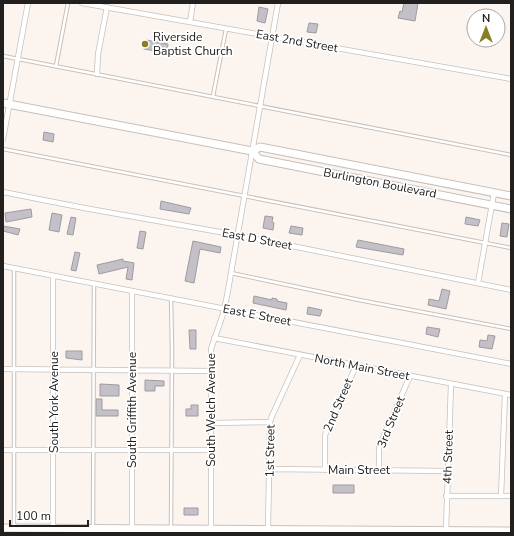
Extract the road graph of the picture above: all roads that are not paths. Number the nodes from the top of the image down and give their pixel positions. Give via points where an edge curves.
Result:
1 (28, 3) edge
2 (68, 3) edge
3 (82, 3) edge
4 (193, 3) edge
5 (278, 3) edge
6 (107, 7) junction
7 (190, 22) junction
8 (226, 28) junction
9 (272, 36) junction
10 (3, 56) edge
11 (18, 59) junction
12 (56, 66) junction
13 (97, 74) junction
14 (511, 79) edge
15 (213, 96) junction
16 (6, 103) edge
17 (260, 106) junction
18 (3, 139) edge
19 (3, 149) edge
20 (252, 152) junction
21 (511, 155) edge
22 (3, 192) edge
23 (494, 193) junction
24 (244, 196) junction
25 (511, 196) edge
26 (492, 205) junction
27 (511, 209) edge
28 (237, 235) junction
29 (485, 243) junction
30 (511, 248) edge
31 (3, 266) edge
32 (14, 268) junction
33 (231, 273) junction
34 (53, 276) junction
35 (478, 283) junction
36 (94, 284) junction
37 (511, 290) edge
38 (132, 291) junction
39 (171, 298) junction
40 (224, 308) junction
41 (511, 329) edge
42 (214, 338) junction
43 (300, 355) junction
44 (511, 364) edge
45 (356, 366) junction
46 (3, 369) edge
47 (15, 370) junction
48 (54, 370) junction
49 (94, 370) junction
50 (132, 370) junction
51 (171, 371) junction
52 (211, 371) junction
53 (410, 376) junction
54 (451, 384) junction
55 (505, 394) junction
56 (511, 395) edge
57 (270, 422) junction
58 (211, 423) junction
59 (3, 450) edge
60 (15, 450) junction
61 (54, 450) junction
62 (94, 450) junction
63 (133, 450) junction
64 (172, 450) junction
65 (211, 450) junction
66 (270, 469) junction
67 (325, 470) junction
68 (379, 470) junction
69 (448, 470) junction
70 (446, 496) junction
71 (501, 496) junction
72 (511, 496) edge
73 (3, 528) edge
74 (14, 528) junction
75 (93, 529) junction
76 (132, 529) junction
77 (171, 529) junction
78 (211, 529) junction
79 (268, 529) junction
80 (446, 530) junction
81 (53, 531) edge
82 (344, 531) edge
83 (428, 531) edge
84 (511, 531) edge

1 - 11 street
2 - 12 lane
3 - 6 street, East 2nd Street
4 - 7 street
5 - 9 street, South Welch Avenue
6 - 7 street, East 2nd Street
6 - 13 street
7 - 8 street, East 2nd Street
8 - 9 street, East 2nd Street
8 - 15 lane
9 - 14 street, East 2nd Street
9 - 17 street, South Welch Avenue
10 - 11 lane
11 - 12 lane
11 - 16 street
12 - 13 lane
13 - 15 lane
15 - 17 lane
16 - 18 street
16 - 20 street, Burlington Boulevard
17 - 20 street, South Welch Avenue
17 - 21 lane
19 - 24 lane
20 - 23 street, Burlington Boulevard via 260,147
20 - 24 street, South Welch Avenue
20 - 26 street, Burlington Boulevard via 259,159
22 - 28 street, East D Street
23 - 25 street, Burlington Boulevard
23 - 26 street
24 - 28 street, South Welch Avenue
24 - 29 lane
26 - 27 street, Burlington Boulevard
26 - 29 street
28 - 33 street, South Welch Avenue
28 - 35 street, East D Street
29 - 30 lane
29 - 35 street
31 - 32 street, East E Street
32 - 34 street, East E Street
32 - 47 lane
33 - 40 street, South Welch Avenue
33 - 41 lane
34 - 36 street, East E Street
34 - 48 street, South York Avenue
35 - 37 street, East D Street
36 - 38 street, East E Street
36 - 49 lane
38 - 39 street, East E Street
38 - 50 street, South Griffith Avenue
39 - 40 street, East E Street
39 - 51 lane
40 - 42 street, South Welch Avenue
40 - 44 street, East E Street
42 - 43 street, North Main Street
42 - 52 street, South Welch Avenue
43 - 45 street, North Main Street
43 - 57 street, 1st Street
45 - 53 street, North Main Street
45 - 67 street, 2nd Street via 325,435
46 - 47 street
47 - 48 street
47 - 60 lane
48 - 49 street
48 - 61 street, South York Avenue
49 - 50 street
49 - 62 lane
50 - 51 street
50 - 63 street, South Griffith Avenue
51 - 52 street
51 - 64 lane
52 - 58 street, South Welch Avenue
53 - 54 street, North Main Street
53 - 68 street, 3rd Street via 379,447
54 - 55 street, North Main Street
54 - 69 street, 4th Street
55 - 56 street, North Main Street
55 - 71 street
57 - 58 street
57 - 66 street, 1st Street
58 - 65 street, South Welch Avenue
59 - 60 street
60 - 61 street
60 - 74 lane
61 - 62 street
61 - 81 street, South York Avenue
62 - 63 street
62 - 75 lane
63 - 64 street
63 - 76 street, South Griffith Avenue
64 - 65 street
64 - 77 lane
65 - 78 street, South Welch Avenue
66 - 67 street, Main Street
66 - 79 street, 1st Street
67 - 68 street, Main Street
68 - 69 street, Main Street
69 - 70 street, 4th Street
70 - 71 street
70 - 80 street, 4th Street
71 - 72 street
73 - 74 street
74 - 81 street
75 - 76 street
75 - 81 street
76 - 77 street
77 - 78 street
78 - 79 street
79 - 82 street
80 - 83 street
80 - 84 street
82 - 83 street

